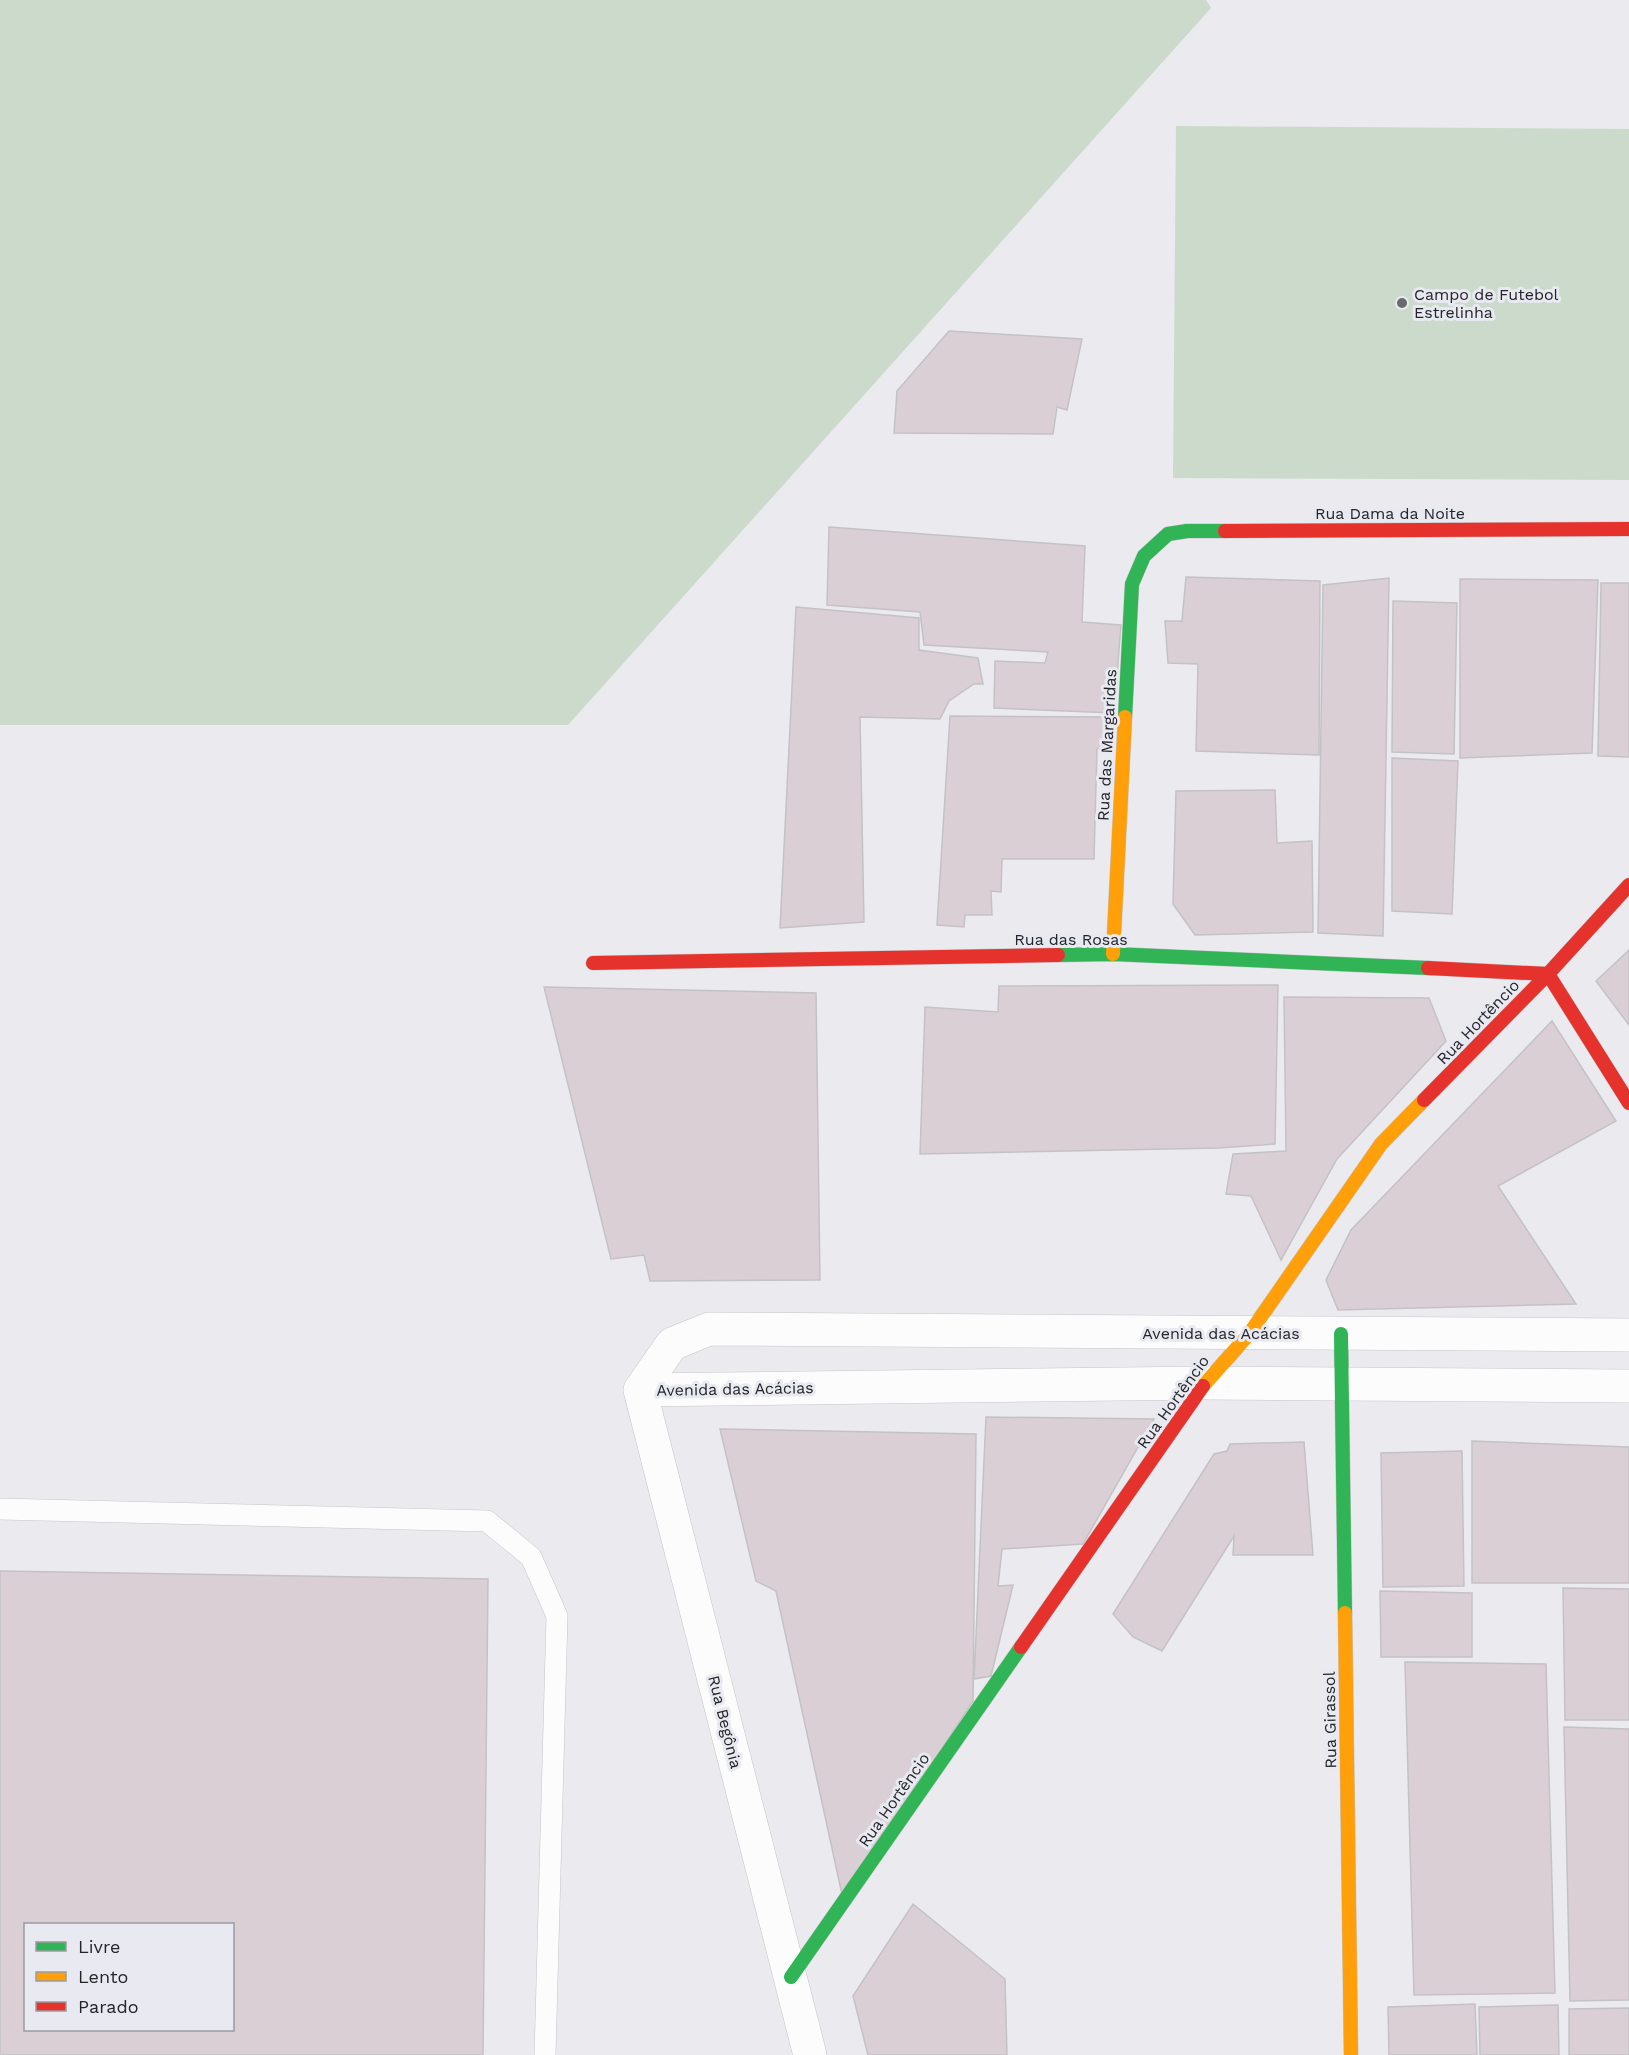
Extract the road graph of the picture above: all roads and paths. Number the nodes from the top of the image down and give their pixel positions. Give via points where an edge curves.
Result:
1 (1629, 529) edge
2 (1156, 546) joint
3 (1629, 885) edge
4 (1113, 954) junction
5 (593, 963) dead end
6 (1548, 974) junction
7 (1629, 1103) edge
8 (1249, 1334) junction
9 (1341, 1334) junction
10 (1629, 1335) edge
11 (1205, 1383) junction
12 (1342, 1384) junction
13 (1629, 1386) edge
14 (640, 1390) junction
15 (0, 1509) edge
16 (790, 1977) junction
17 (545, 2055) edge
18 (810, 2055) edge
19 (1351, 2055) edge

1 - 2 street, Rua Dama da Noite via 1187,531 1168,534
2 - 4 street, Rua das Margaridas via 1144,556 1132,584
3 - 6 street, Rua Hortêncio
4 - 5 street, Rua das Rosas
4 - 6 street, Rua das Rosas
6 - 7 street
6 - 8 street, Rua Hortêncio via 1381,1144
8 - 9 street, Avenida das Acácias
8 - 11 street, Rua Hortêncio
8 - 14 street, Avenida das Acácias via 709,1329 672,1344
9 - 10 street, Avenida das Acácias
9 - 12 street, Rua Girassol
11 - 12 street, Avenida das Acácias
11 - 14 street, Avenida das Acácias
11 - 16 street, Rua Hortêncio
12 - 13 street, Avenida das Acácias
12 - 19 street, Rua Girassol
14 - 16 street, Rua Begônia
15 - 17 lane via 487,1521 531,1557 556,1616
16 - 18 street, Rua Begônia

